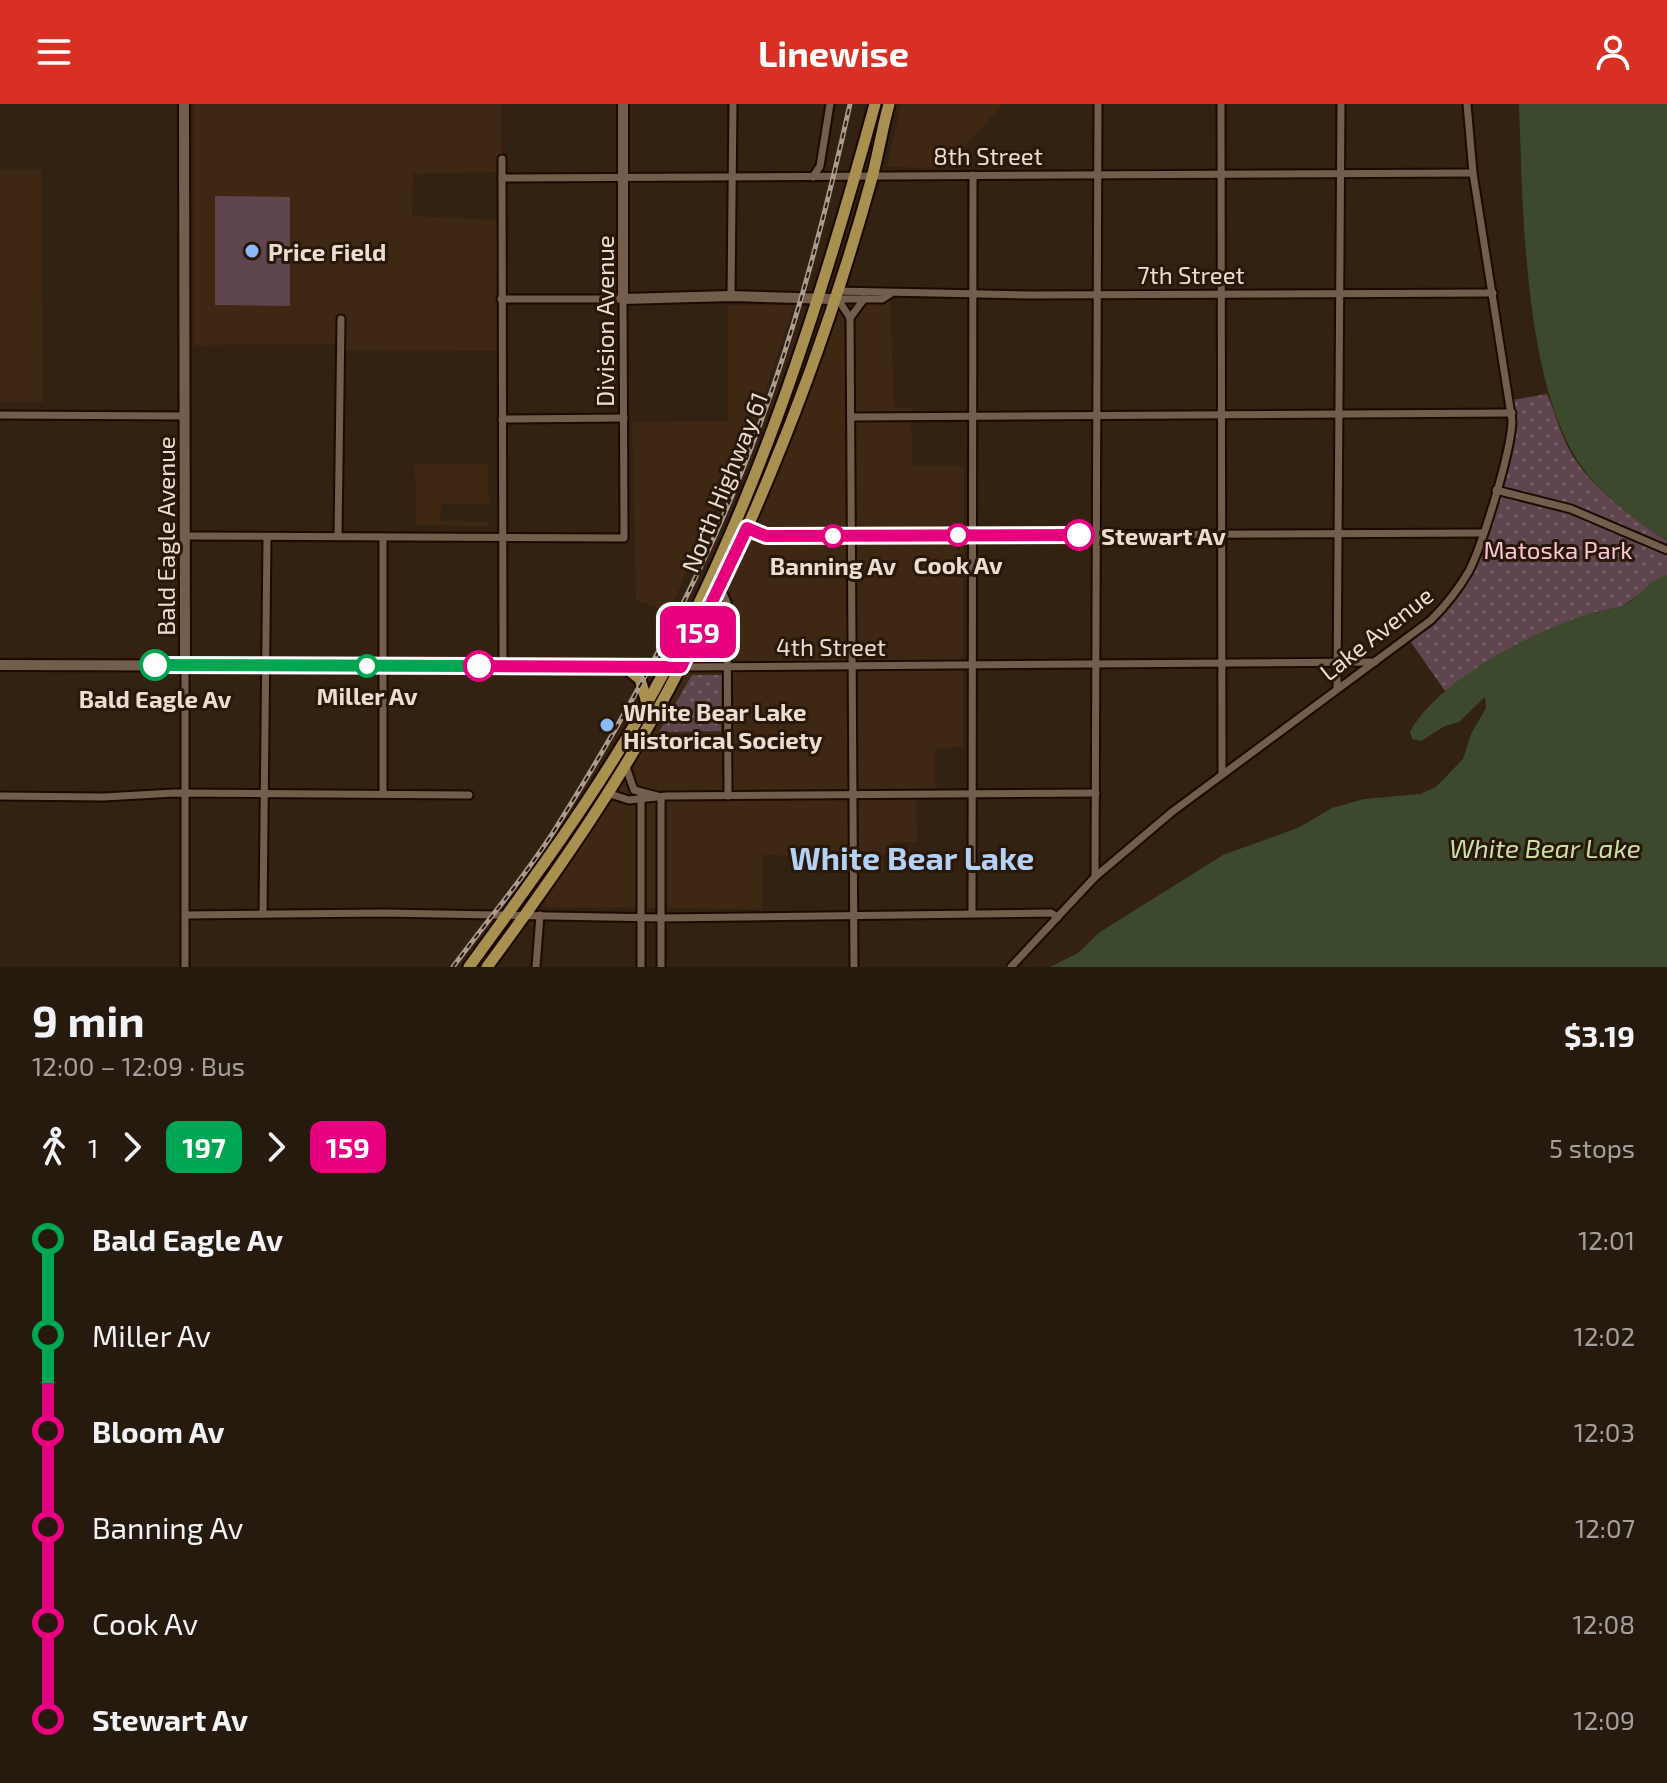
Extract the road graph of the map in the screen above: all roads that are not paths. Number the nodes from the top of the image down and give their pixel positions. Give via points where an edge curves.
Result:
1 (184, 104) edge
2 (623, 104) edge
3 (733, 104) edge
4 (830, 104) edge
5 (875, 104) edge
6 (889, 104) edge
7 (1098, 104) edge
8 (1221, 104) edge
9 (1341, 104) edge
10 (1467, 104) edge
11 (502, 159) dead end
12 (1473, 173) junction
13 (1097, 174) junction
14 (1221, 174) junction
15 (1340, 174) junction
16 (973, 175) junction
17 (813, 177) junction
18 (855, 177) junction
19 (872, 177) junction
20 (502, 178) junction
21 (733, 178) junction
22 (623, 179) junction
23 (1339, 293) junction
24 (1493, 293) junction
25 (890, 294) junction
26 (1220, 294) junction
27 (972, 295) junction
28 (1097, 295) junction
29 (731, 296) junction
30 (836, 297) junction
31 (818, 298) junction
32 (501, 299) junction
33 (623, 299) junction
34 (864, 299) junction
35 (850, 318) junction
36 (341, 319) dead end
37 (1339, 412) junction
38 (1512, 413) junction
39 (1220, 414) junction
40 (0, 415) edge
41 (184, 416) junction
42 (973, 416) junction
43 (1097, 416) junction
44 (852, 417) junction
45 (624, 418) junction
46 (502, 419) junction
47 (1496, 490) junction
48 (740, 508) junction
49 (747, 528) junction
50 (1219, 533) junction
51 (1482, 533) junction
52 (1339, 534) junction
53 (338, 535) junction
54 (971, 535) junction
55 (1096, 535) junction
56 (185, 536) junction
57 (852, 536) junction
58 (383, 537) junction
59 (502, 537) junction
60 (267, 538) junction
61 (1667, 550) edge
62 (720, 587) junction
63 (1337, 662) junction
64 (1375, 662) junction
65 (1096, 664) junction
66 (1220, 664) junction
67 (0, 665) edge
68 (185, 665) junction
69 (267, 665) junction
70 (503, 665) junction
71 (853, 665) junction
72 (972, 665) junction
73 (385, 666) junction
74 (624, 666) junction
75 (728, 666) junction
76 (667, 667) junction
77 (681, 667) junction
78 (1337, 689) junction
79 (647, 703) junction
80 (625, 763) junction
81 (604, 771) junction
82 (1222, 773) junction
83 (184, 793) junction
84 (267, 793) junction
85 (607, 793) junction
86 (1096, 793) junction
87 (383, 794) junction
88 (469, 795) dead end
89 (852, 795) junction
90 (973, 795) junction
91 (0, 796) edge
92 (728, 796) junction
93 (640, 797) junction
94 (661, 797) junction
95 (1095, 877) junction
96 (972, 913) junction
97 (263, 914) junction
98 (185, 915) junction
99 (540, 915) junction
100 (855, 915) junction
101 (524, 916) junction
102 (506, 917) junction
103 (1058, 917) junction
104 (640, 918) junction
105 (661, 918) junction
106 (185, 967) edge
107 (469, 967) edge
108 (487, 967) edge
109 (536, 967) edge
110 (641, 967) edge
111 (661, 967) edge
112 (854, 967) edge
113 (1011, 967) edge

1 - 41 street, Bald Eagle Avenue
2 - 22 street, Division Avenue
3 - 21 street
4 - 17 street via 820,166
5 - 18 main road, North Highway 61
6 - 19 main road, North Highway 61
7 - 13 street
8 - 14 street
9 - 15 street
10 - 12 street, Lake Avenue
11 - 20 street
12 - 15 street, 8th Street
12 - 24 street, Lake Avenue
13 - 14 street, 8th Street
13 - 16 street, 8th Street
13 - 28 street
14 - 15 street, 8th Street
14 - 26 street
15 - 23 street
16 - 19 street, 8th Street
16 - 27 street
17 - 18 street, 8th Street
17 - 21 street, 8th Street
18 - 19 street, 8th Street
18 - 31 main road, North Highway 61
19 - 30 main road, North Highway 61
20 - 22 street, 8th Street
20 - 32 street
21 - 22 street, 8th Street
21 - 29 street
22 - 33 street, Division Avenue
23 - 24 street, 7th Street
23 - 26 street, 7th Street
23 - 37 street
24 - 38 street, Lake Avenue
25 - 27 street, 7th Street
25 - 30 street, 7th Street
25 - 34 street, 7th Street
26 - 28 street, 7th Street
26 - 39 street
27 - 28 street, 7th Street
27 - 42 street
28 - 43 street
29 - 31 street, 7th Street
29 - 33 street, 7th Street
30 - 31 street, 7th Street
30 - 34 street, 7th Street
30 - 35 street
30 - 49 main road, North Highway 61
31 - 48 main road, North Highway 61
32 - 33 street, 7th Street
32 - 46 street
33 - 45 street, Division Avenue
34 - 35 street
35 - 44 street
36 - 53 street
37 - 38 street
37 - 39 street
37 - 52 street
38 - 47 street, Lake Avenue via 1512,434
39 - 43 street
39 - 50 street
40 - 41 street
41 - 56 street, Bald Eagle Avenue
42 - 43 street
42 - 44 street
42 - 54 street
43 - 55 street
44 - 57 street
45 - 46 street
45 - 59 street, Division Avenue via 624,538
46 - 59 street
47 - 51 street, Lake Avenue
47 - 61 street via 1571,509
48 - 49 main road
48 - 76 main road, North Highway 61
49 - 57 street via 766,536
49 - 62 main road, North Highway 61
50 - 52 street
50 - 55 street
50 - 66 street
51 - 52 street
51 - 64 street, Lake Avenue via 1471,567 1446,605
52 - 63 street
53 - 58 street
53 - 60 street
54 - 55 street
54 - 57 street
54 - 72 street
55 - 65 street
56 - 60 street
56 - 68 street, Bald Eagle Avenue
57 - 71 street
58 - 59 street
58 - 73 street
59 - 70 street
60 - 69 street
62 - 75 street via 727,602
62 - 77 main road, North Highway 61
63 - 64 street, 4th Street
63 - 66 street, 4th Street
63 - 78 street
64 - 78 street, Lake Avenue
65 - 66 street, 4th Street
65 - 72 street, 4th Street
65 - 86 street
66 - 82 street
67 - 68 street, 4th Street
68 - 69 street, 4th Street
68 - 83 street, Bald Eagle Avenue
69 - 73 street, 4th Street
69 - 84 street
70 - 73 street, 4th Street
70 - 74 street, 4th Street
71 - 72 street, 4th Street
71 - 75 street, 4th Street
71 - 89 street
72 - 90 street
73 - 87 street
74 - 76 street, 4th Street
74 - 79 main road via 640,679
75 - 77 street, 4th Street
75 - 92 street
76 - 77 street, 4th Street
76 - 79 main road, North Highway 61
77 - 80 main road, North Highway 61
78 - 82 street, Lake Avenue
79 - 81 main road, North Highway 61
80 - 85 main road, North Highway 61
80 - 93 street via 629,784
81 - 85 main road
81 - 102 main road, North Highway 61
82 - 95 street, Lake Avenue
83 - 84 street
83 - 91 street
83 - 98 street, Bald Eagle Avenue
84 - 87 street
84 - 97 street
85 - 93 street
85 - 101 main road, North Highway 61
86 - 90 street
86 - 95 street
87 - 88 street
89 - 90 street
89 - 92 street
89 - 100 street
90 - 96 street
92 - 94 street
93 - 94 street
93 - 104 street
94 - 105 street
95 - 103 street, Lake Avenue
96 - 100 street
96 - 103 street
97 - 98 street
97 - 102 street
98 - 106 street, Bald Eagle Avenue
99 - 101 street
99 - 104 street
99 - 109 street
100 - 105 street
100 - 112 street
101 - 102 street
101 - 108 main road, North Highway 61
102 - 107 main road, North Highway 61
103 - 113 street, Lake Avenue
104 - 105 street
104 - 110 street
105 - 111 street

